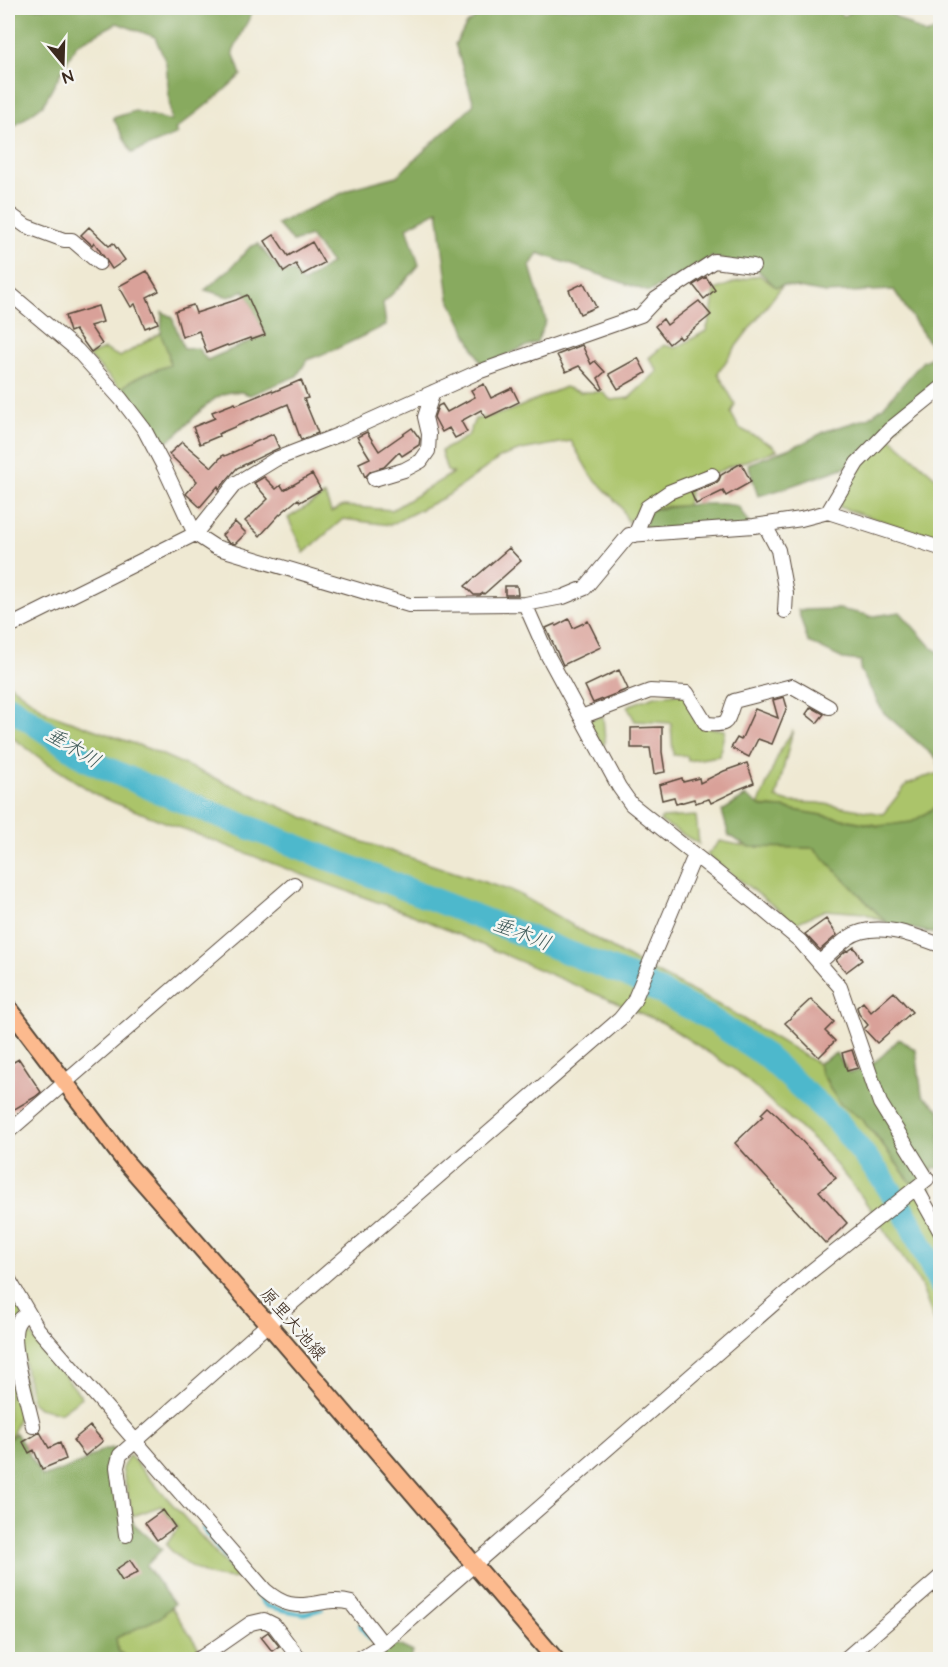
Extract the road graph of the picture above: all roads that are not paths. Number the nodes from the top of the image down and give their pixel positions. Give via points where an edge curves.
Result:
1 (8, 213) edge
2 (99, 263) dead end
3 (753, 266) dead end
4 (8, 292) edge
5 (940, 389) edge
6 (433, 393) junction
7 (712, 475) dead end
8 (374, 479) dead end
9 (828, 512) junction
10 (765, 525) junction
11 (195, 534) junction
12 (635, 535) junction
13 (940, 548) edge
14 (525, 604) junction
15 (785, 611) dead end
16 (8, 627) edge
17 (829, 707) dead end
18 (581, 717) junction
19 (695, 855) junction
20 (294, 884) dead end
21 (940, 945) edge
22 (819, 963) junction
23 (8, 1007) edge
24 (63, 1083) junction
25 (8, 1132) edge
26 (916, 1188) junction
27 (937, 1216) edge
28 (940, 1231) edge
29 (8, 1278) edge
30 (28, 1312) junction
31 (268, 1324) junction
32 (33, 1426) dead end
33 (135, 1441) junction
34 (126, 1535) dead end
35 (475, 1565) junction
36 (940, 1576) edge
37 (382, 1644) junction
38 (196, 1659) edge
39 (301, 1659) edge
40 (355, 1659) edge
41 (556, 1659) edge
42 (844, 1659) edge

1 - 2 street via 26,226 72,240
3 - 6 street via 714,261 656,299 641,315 478,372
4 - 11 street via 77,350 121,399 144,429
5 - 9 street via 889,430 857,463
6 - 8 street via 425,417 428,451 421,461 405,470
6 - 11 street via 276,459 235,484
7 - 12 street via 669,492 646,507
9 - 10 street
9 - 13 street
10 - 12 street
10 - 15 street via 778,550 786,593
11 - 14 street via 215,547 409,605
11 - 16 street
12 - 14 street via 629,535 585,588 563,597
14 - 18 street
17 - 18 street via 792,686 734,701 721,726 706,724 687,693 650,691
18 - 19 street via 631,804
19 - 22 street via 800,941
19 - 31 street via 633,1004 620,1019
20 - 24 street
21 - 22 street via 883,930 861,932
22 - 26 street via 840,987 880,1103 927,1179
23 - 24 main road, 原里大池線
24 - 25 street
24 - 31 main road, 原里大池線 via 123,1159
26 - 27 street
26 - 35 street via 809,1273
27 - 28 street
29 - 30 street
30 - 32 street via 16,1328 15,1346
30 - 33 street via 38,1329
31 - 33 street
31 - 35 main road, 原里大池線
33 - 34 street via 120,1455 117,1467
33 - 37 street via 265,1590 290,1604 304,1606 330,1600 351,1603
35 - 37 street
35 - 41 main road, 原里大池線
36 - 42 street
37 - 40 street
38 - 39 street via 251,1623 264,1620 274,1625

